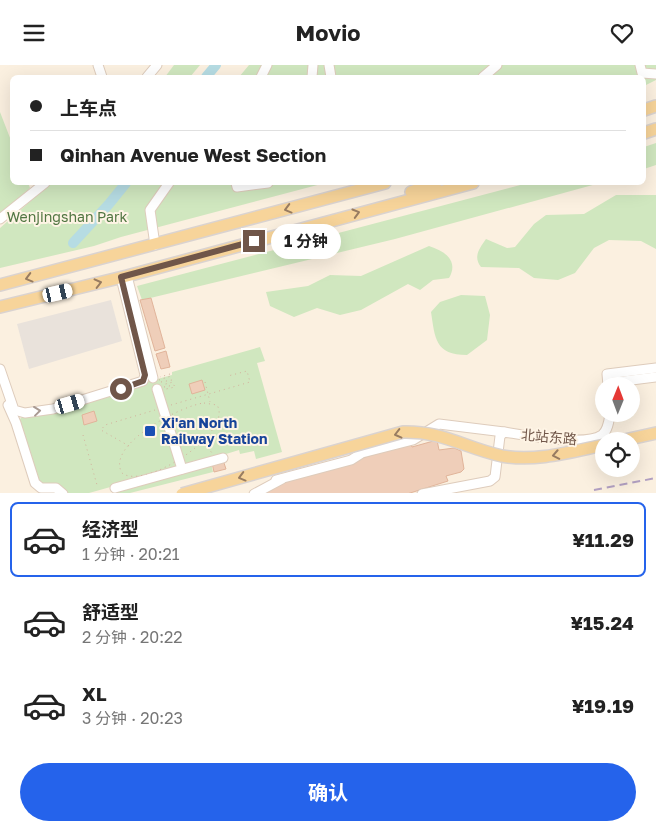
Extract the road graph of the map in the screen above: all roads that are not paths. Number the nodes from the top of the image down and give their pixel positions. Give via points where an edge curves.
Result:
1 (498, 65) edge
2 (640, 65) edge
3 (656, 74) edge
4 (486, 75) edge
5 (42, 185) edge
6 (167, 185) edge
7 (236, 185) edge
8 (252, 185) edge
9 (367, 185) edge
10 (431, 185) edge
11 (465, 185) edge
12 (349, 187) edge
13 (384, 205) junction
14 (0, 219) edge
15 (154, 245) junction
16 (124, 277) junction
17 (0, 285) edge
18 (0, 307) edge
19 (656, 368) edge
20 (0, 369) edge
21 (623, 377) edge
22 (656, 377) edge
23 (153, 378) road end
24 (640, 378) edge
25 (0, 381) edge
26 (158, 391) road end
27 (609, 423) edge
28 (504, 432) junction
29 (656, 433) edge
30 (640, 437) edge
31 (368, 442) junction
32 (595, 447) edge
33 (219, 456) road end
34 (182, 469) junction
35 (276, 480) junction
36 (115, 488) dead end
37 (63, 493) edge
38 (182, 493) edge
39 (258, 493) edge
40 (422, 493) edge

1 - 4 street
2 - 3 street via 642,73
5 - 14 street
6 - 15 street via 150,210
7 - 8 street
9 - 12 main road
10 - 13 main road
11 - 13 main road
12 -> 15 main road
16 -> 13 main road
15 -> 17 main road
18 -> 16 main road
20 -> 16 street via 14,409 25,413 53,409 143,381 145,375
16 - 23 street
19 - 21 street
22 - 24 street
25 - 37 street via 33,479 39,487 56,488
26 - 34 street
27 - 28 street, 北站东路 via 601,436 584,440 556,440
28 - 35 street via 439,424 413,440
28 - 40 street, 北站东路 via 500,436 495,477 490,481
29 - 30 main road
32 -> 31 main road, bridge via 532,458 500,455 424,431 403,432
31 - 35 street via 350,456
31 -> 38 main road, bridge
33 - 34 street
34 - 36 street
35 - 39 street

